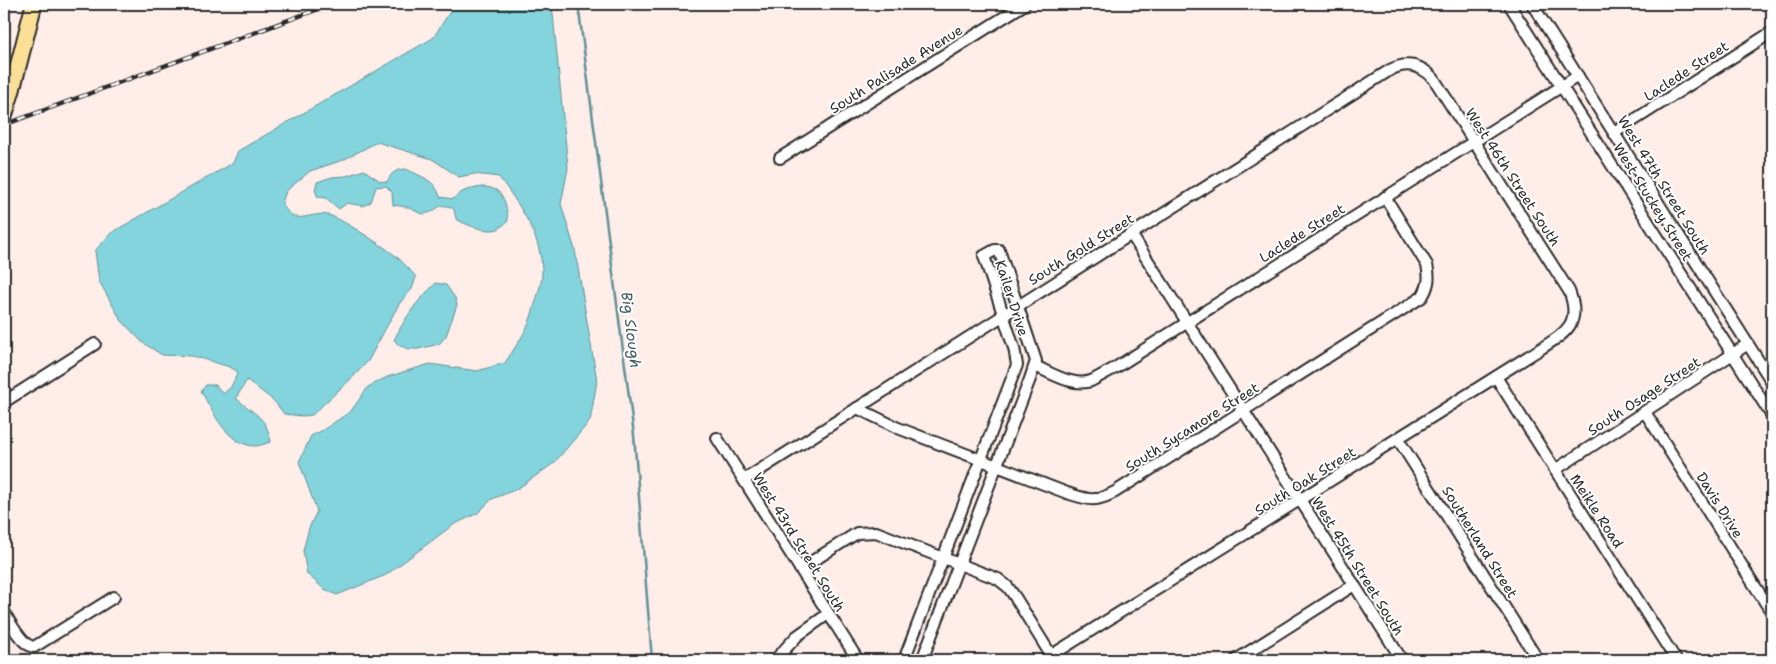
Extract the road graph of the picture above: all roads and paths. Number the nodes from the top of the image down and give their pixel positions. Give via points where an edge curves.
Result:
1 (34, 4) edge
2 (1026, 4) edge
3 (1509, 4) edge
4 (1532, 4) edge
5 (1772, 32) edge
6 (1412, 64) joint
7 (1578, 76) junction
8 (1562, 86) junction
9 (4, 116) edge
10 (1614, 133) junction
11 (1474, 141) junction
12 (780, 158) dead end
13 (1385, 197) junction
14 (1131, 234) junction
15 (1017, 306) junction
16 (1003, 315) junction
17 (1573, 318) joint
18 (1187, 322) junction
19 (95, 344) dead end
20 (1748, 344) junction
21 (1733, 354) junction
22 (1034, 366) junction
23 (1496, 377) junction
24 (1772, 382) edge
25 (4, 402) edge
26 (857, 408) junction
27 (1243, 411) junction
28 (1645, 412) junction
29 (1772, 416) edge
30 (717, 438) dead end
31 (1398, 439) junction
32 (981, 459) junction
33 (997, 465) junction
34 (1555, 470) junction
35 (744, 480) junction
36 (1300, 500) junction
37 (943, 558) junction
38 (959, 564) junction
39 (800, 569) junction
40 (1354, 586) junction
41 (114, 596) dead end
42 (4, 612) edge
43 (1772, 613) edge
44 (828, 614) junction
45 (1050, 659) edge
46 (775, 660) edge
47 (858, 660) edge
48 (904, 660) edge
49 (922, 660) edge
50 (1236, 660) edge
51 (1402, 660) edge
52 (1538, 660) edge
53 (1676, 660) edge

1 - 9 highway
2 - 12 street, South Palisade Avenue
3 - 8 street, West Stuckey Street
4 - 7 street, West 47th Street South
5 - 10 street, Laclede Street
6 - 11 street, West 46th Street South via 1427,71 1434,79
6 - 14 street, South Gold Street via 1390,70
7 - 8 street, Laclede Street
7 - 10 street, West 47th Street South
8 - 11 street, Laclede Street
8 - 21 street, West Stuckey Street
10 - 20 street, West 47th Street South
11 - 13 street, Laclede Street
11 - 17 street, West 46th Street South via 1569,291 1573,300
13 - 18 street, Laclede Street
13 - 27 street, South Sycamore Street via 1427,265 1426,291 1409,307
14 - 15 street, South Gold Street
14 - 18 street, West 45th Street South
15 - 16 street, South Gold Street
15 - 16 street, Kailer Drive via 998,250 995,250 984,256
15 - 22 street, Kailer Drive via 1035,356
16 - 26 street, South Gold Street
16 - 32 street, Kailer Drive via 1016,365
17 - 23 street, South Oak Street via 1561,335
18 - 22 street, Laclede Street via 1091,381 1072,382
18 - 27 street, West 45th Street South
19 - 25 street
20 - 21 street, South Osage Street
20 - 24 street, West 47th Street South
21 - 28 street, South Osage Street
21 - 29 street, West Stuckey Street
22 - 33 street
23 - 31 street, South Oak Street
23 - 34 street, Meikle Road
26 - 32 street, South Sycamore Street via 898,428
26 - 35 street, South Gold Street
27 - 33 street, South Sycamore Street via 1100,500 1083,498
27 - 36 street, West 45th Street South
28 - 34 street, South Osage Street
28 - 43 street, Davis Drive
30 - 35 street, West 43rd Street South
31 - 36 street, South Oak Street
31 - 52 street, Southerland Street
32 - 33 street, South Sycamore Street
32 - 37 street, Kailer Drive
33 - 38 street
34 - 53 street, Meikle Road
35 - 39 street, West 43rd Street South
36 - 40 street, West 45th Street South
36 - 45 street, South Oak Street
37 - 38 street
37 - 39 street via 866,531 846,538
37 - 48 street, Kailer Drive
38 - 45 street via 998,579 1008,587
38 - 49 street
39 - 44 street, West 43rd Street South
40 - 50 street
40 - 51 street, West 45th Street South
41 - 42 street via 34,647 25,642
44 - 46 street via 797,636
44 - 47 street, West 43rd Street South

